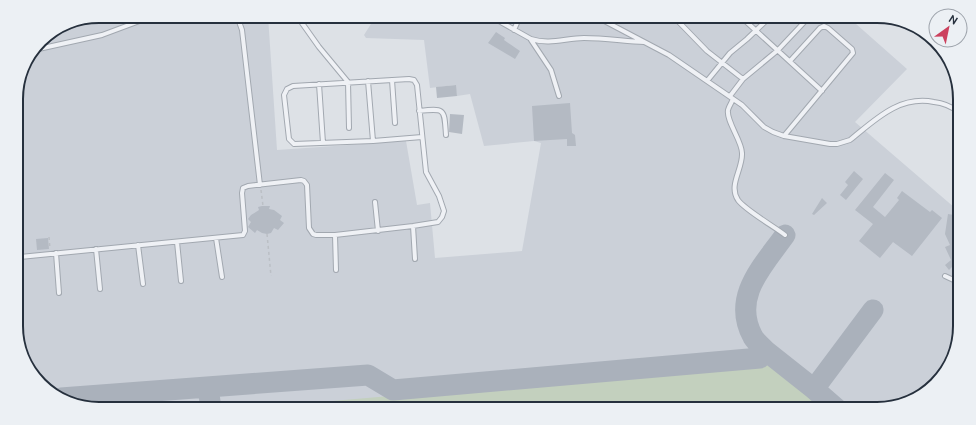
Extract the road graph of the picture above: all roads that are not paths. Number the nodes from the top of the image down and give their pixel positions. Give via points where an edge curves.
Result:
1 (134, 23) edge
2 (240, 23) edge
3 (302, 23) edge
4 (502, 23) edge
5 (517, 23) edge
6 (609, 23) edge
7 (679, 23) edge
8 (747, 23) edge
9 (764, 23) edge
10 (803, 23) edge
11 (514, 30) junction
12 (756, 31) junction
13 (531, 39) junction
14 (646, 42) junction
15 (43, 48) edge
16 (778, 50) junction
17 (790, 61) junction
18 (722, 63) junction
19 (742, 79) junction
20 (392, 80) junction
21 (368, 81) junction
22 (707, 81) junction
23 (348, 82) junction
24 (319, 84) junction
25 (822, 90) junction
26 (559, 96) dead end
27 (732, 98) junction
28 (953, 109) edge
29 (419, 111) junction
30 (395, 123) dead end
31 (349, 128) dead end
32 (446, 135) dead end
33 (784, 136) junction
34 (422, 137) junction
35 (373, 141) junction
36 (323, 143) junction
37 (260, 185) junction
38 (375, 202) dead end
39 (413, 226) junction
40 (378, 231) junction
41 (334, 235) junction
42 (785, 235) dead end
43 (216, 238) junction
44 (177, 242) junction
45 (138, 245) junction
46 (96, 249) junction
47 (56, 253) junction
48 (23, 256) edge
49 (415, 258) dead end
50 (336, 270) dead end
51 (945, 276) dead end
52 (222, 278) dead end
53 (953, 279) edge
54 (181, 281) dead end
55 (143, 284) dead end
56 (100, 289) dead end
57 (59, 292) dead end

1 - 15 lane via 102,35
2 - 37 lane
3 - 23 lane
4 - 11 lane
5 - 11 lane
6 - 14 lane
7 - 18 lane
8 - 12 lane
9 - 12 lane
10 - 16 lane
11 - 13 lane
12 - 16 lane
12 - 18 lane
13 - 14 lane via 545,42 577,38
13 - 26 lane via 551,70
14 - 22 lane
16 - 17 lane
16 - 19 lane
17 - 25 lane
17 - 25 lane via 822,27 828,28 847,45 853,51 853,55
18 - 19 lane
18 - 22 lane
19 - 27 lane
20 - 21 lane
20 - 29 lane via 409,78 416,82
20 - 30 lane
21 - 23 lane
21 - 35 lane
22 - 27 lane
23 - 24 lane
23 - 31 lane
24 - 36 lane
24 - 36 lane via 293,86 287,89 284,95 290,141 297,144
25 - 33 lane
27 - 33 lane via 764,127
27 - 42 lane via 728,114 742,154 735,182 735,194 742,204
28 - 33 lane via 927,100 898,105 884,112 844,142 830,144
29 - 32 lane via 441,111 444,115
29 - 34 lane
34 - 35 lane
34 - 39 lane via 426,172 439,196 444,214 438,222
35 - 36 lane
37 - 41 lane via 304,181 307,185 311,231 316,235
37 - 43 lane via 245,186 242,190 245,233 240,236
38 - 40 lane
39 - 40 lane
39 - 49 lane
40 - 41 lane
41 - 50 lane
43 - 44 lane
43 - 52 lane
44 - 45 lane
44 - 54 lane
45 - 46 lane
45 - 55 lane
46 - 47 lane
46 - 56 lane
47 - 48 lane
47 - 57 lane
51 - 53 lane

